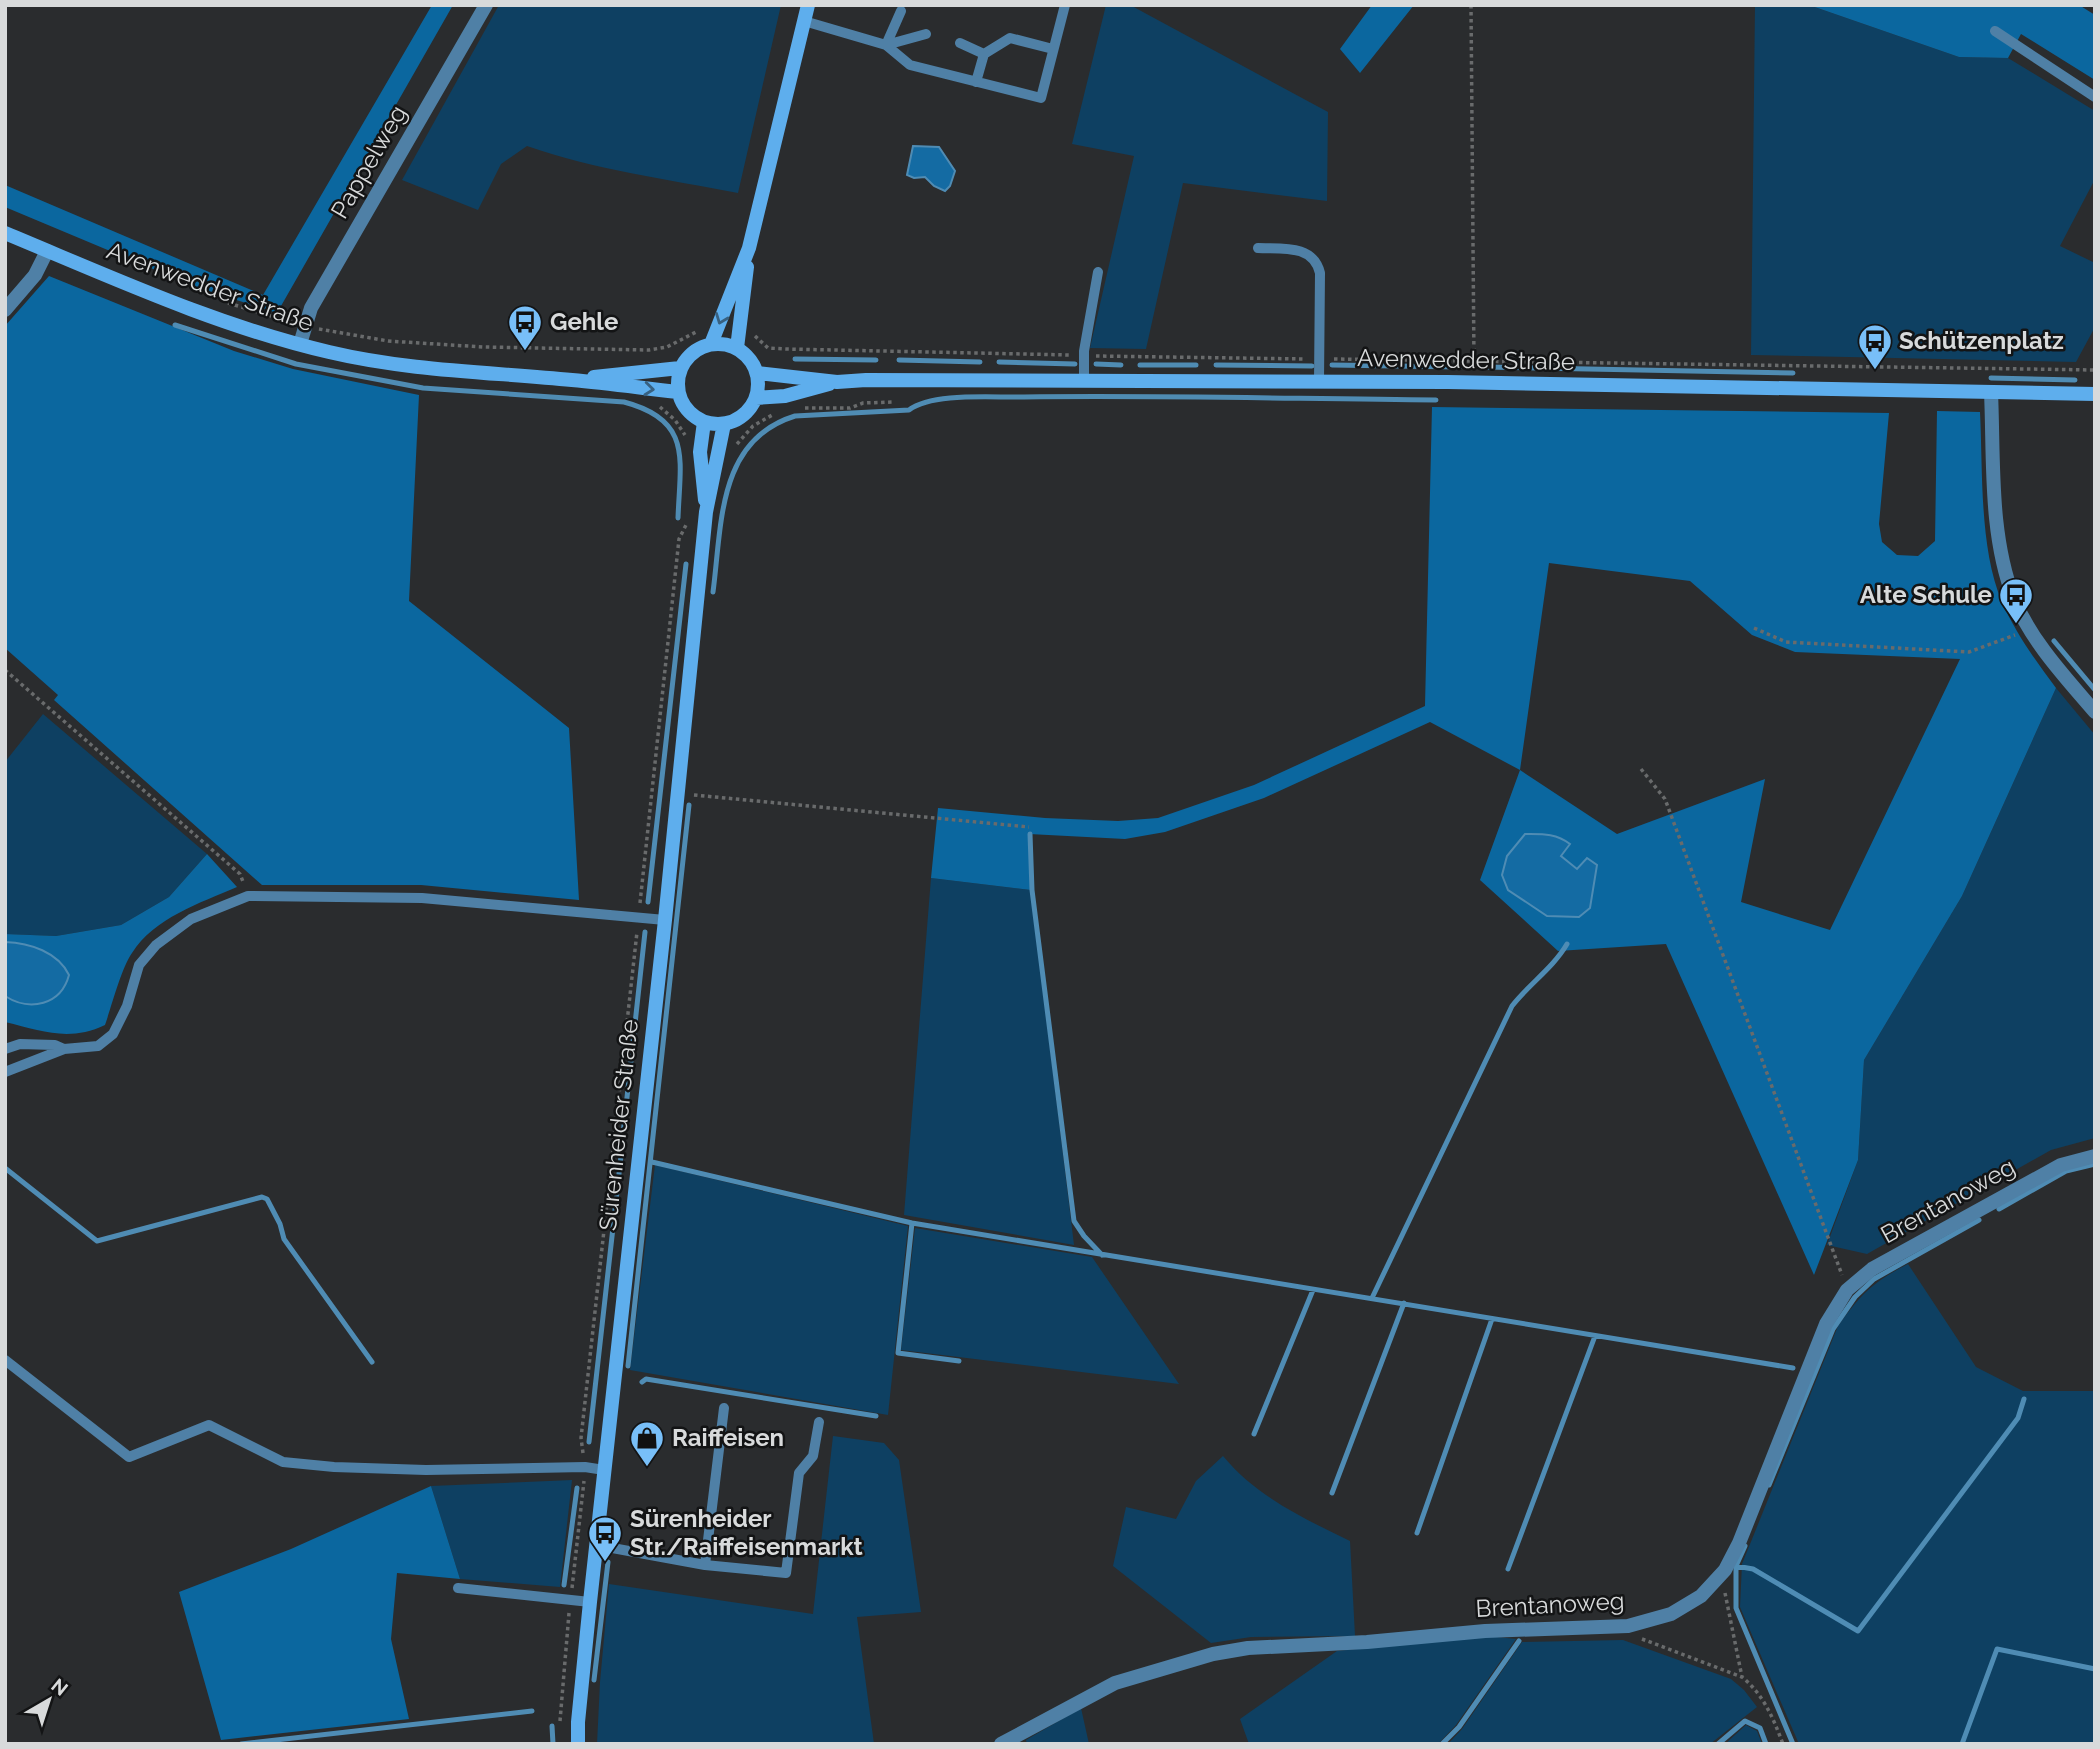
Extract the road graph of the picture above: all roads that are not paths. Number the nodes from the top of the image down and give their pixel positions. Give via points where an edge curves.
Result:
1 (486, 5) edge
2 (808, 5) edge
3 (1065, 5) edge
4 (901, 11) dead end
5 (803, 21) junction
6 (1994, 31) dead end
7 (926, 34) dead end
8 (960, 43) dead end
9 (886, 45) junction
10 (1053, 49) junction
11 (984, 54) junction
12 (976, 82) junction
13 (2095, 97) edge
14 (5, 233) edge
15 (748, 248) junction
16 (1258, 248) dead end
17 (47, 251) junction
18 (1098, 272) dead end
19 (5, 310) edge
20 (300, 344) junction
21 (711, 344) junction
22 (737, 348) junction
23 (680, 368) junction
24 (757, 373) junction
25 (572, 380) junction
26 (1084, 381) junction
27 (1319, 381) junction
28 (837, 382) junction
29 (678, 392) junction
30 (1991, 392) junction
31 (2095, 394) edge
32 (756, 398) junction
33 (704, 422) junction
34 (724, 424) junction
35 (706, 512) junction
36 (2095, 712) edge
37 (665, 920) junction
38 (5, 1049) edge
39 (64, 1049) junction
40 (5, 1072) edge
41 (2095, 1156) edge
42 (5, 1360) edge
43 (724, 1408) dead end
44 (819, 1422) dead end
45 (604, 1470) junction
46 (596, 1545) junction
47 (705, 1565) junction
48 (458, 1588) dead end
49 (590, 1602) junction
50 (578, 1744) edge
51 (1001, 1744) edge

1 - 20 street, Pappelweg via 311,308
2 - 5 main road
3 - 10 lane
4 - 9 lane
5 - 9 lane
5 - 15 main road
6 - 13 lane
7 - 9 lane
8 - 11 lane
9 - 12 lane via 911,65
10 - 11 lane via 1010,38
10 - 12 lane via 1041,98
11 - 12 lane
14 - 17 main road, Avenwedder Straße
15 -> 21 main road
15 - 22 main road
16 - 27 lane via 1301,250 1318,265
17 - 19 street
17 - 20 main road, Avenwedder Straße via 187,308
18 - 26 lane
20 - 25 main road, Avenwedder Straße via 381,363
21 - 22 main road
21 - 23 main road via 687,356
22 - 24 main road
23 - 25 main road, Avenwedder Straße
23 - 29 main road
24 - 28 main road, Avenwedder Straße
24 - 32 main road
25 -> 29 main road, Avenwedder Straße
26 - 27 main road, Avenwedder Straße
26 - 28 main road, Avenwedder Straße
27 - 30 main road, Avenwedder Straße
28 - 32 main road, Avenwedder Straße via 785,396
29 - 33 main road via 683,405
30 - 31 main road, Avenwedder Straße
30 - 36 street via 1997,538 2014,599 2060,671
32 - 34 main road via 738,419
33 - 34 main road
33 - 35 main road, Sürenheider Straße via 700,452
34 - 35 main road, Sürenheider Straße
35 - 37 main road, Sürenheider Straße
37 - 39 lane via 422,898 248,896 191,919 156,945 139,965 113,1034 98,1046
37 - 45 main road, Sürenheider Straße
38 - 39 lane via 20,1044
39 - 40 lane
41 - 51 street, Brentanoweg via 2061,1165 1872,1269 1847,1290 1826,1324 1725,1570 1701,1596 1671,1614 1628,1626 1485,1631 1213,1654 1115,1683
42 - 45 lane via 129,1457 209,1425 283,1462 426,1471
43 - 47 lane
44 - 47 lane via 813,1456 799,1473 786,1573
45 - 46 main road, Sürenheider Straße
46 - 47 lane
46 - 49 main road, Sürenheider Straße
48 - 49 lane
49 - 50 main road, Sürenheider Straße

